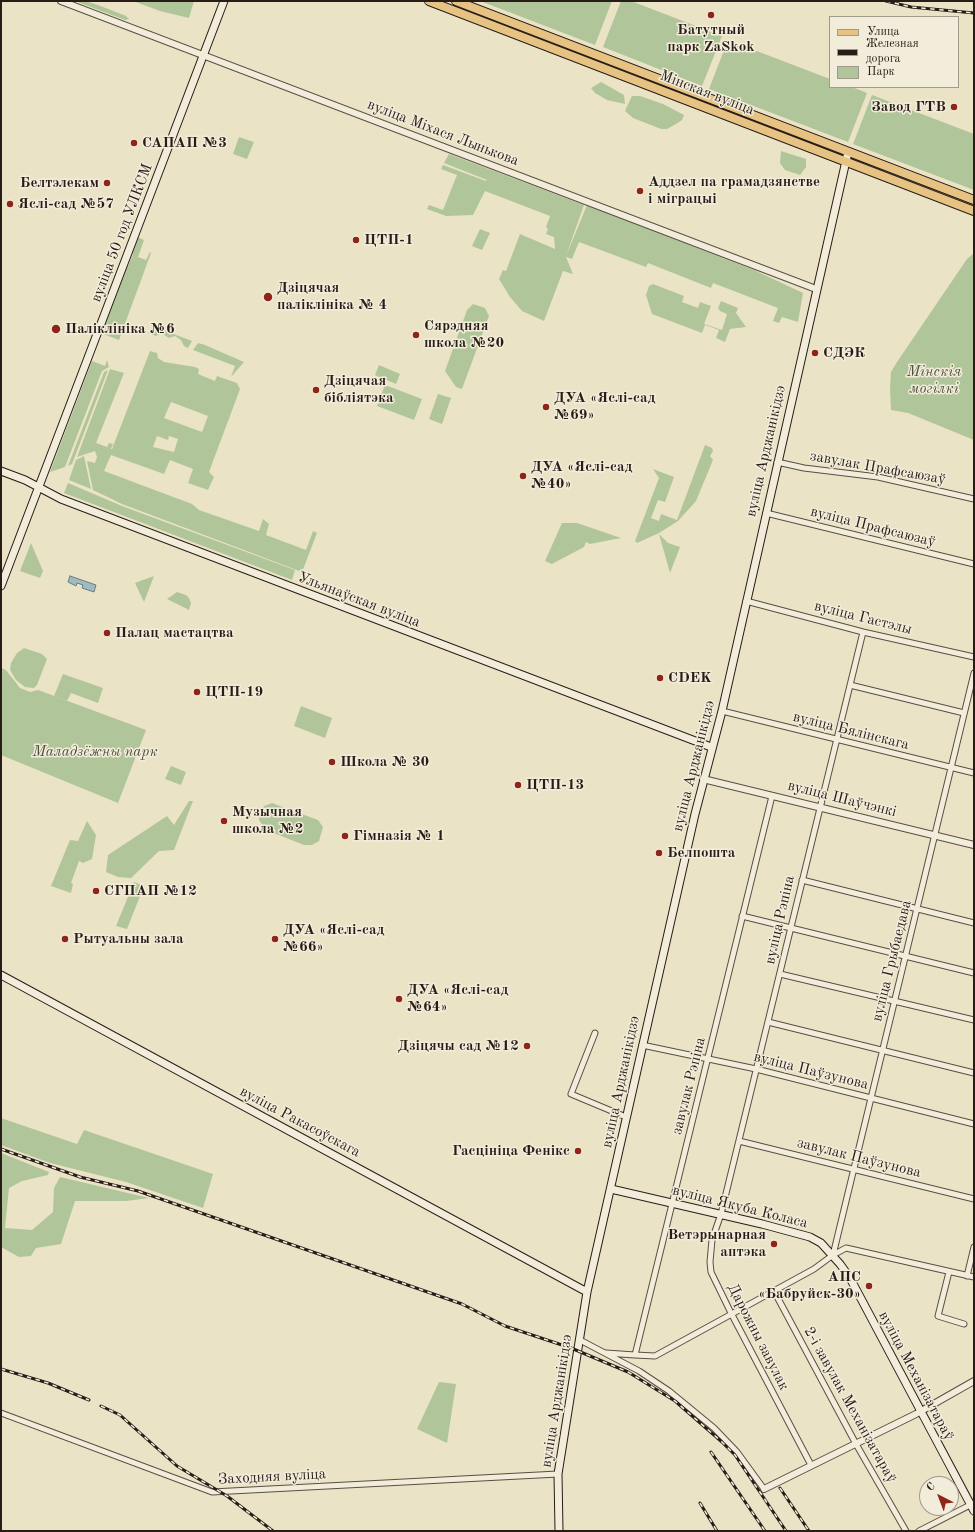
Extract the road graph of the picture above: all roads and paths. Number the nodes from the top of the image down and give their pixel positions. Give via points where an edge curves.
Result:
1 (61, 1) edge
2 (224, 1) edge
3 (429, 1) edge
4 (456, 1) edge
5 (204, 56) junction
6 (633, 69) junction
7 (631, 78) junction
8 (848, 152) junction
9 (845, 162) junction
10 (974, 200) edge
11 (974, 211) edge
12 (816, 289) junction
13 (777, 462) junction
14 (1, 471) edge
15 (38, 488) junction
16 (974, 499) edge
17 (766, 513) junction
18 (974, 564) edge
19 (1, 586) edge
20 (746, 601) junction
21 (863, 632) junction
22 (974, 657) edge
23 (974, 673) edge
24 (850, 685) junction
25 (722, 710) junction
26 (964, 713) junction
27 (837, 740) junction
28 (711, 747) junction
29 (950, 768) junction
30 (974, 773) edge
31 (703, 779) junction
32 (772, 796) junction
33 (820, 808) junction
34 (936, 836) junction
35 (974, 845) edge
36 (802, 880) junction
37 (917, 908) junction
38 (742, 916) junction
39 (974, 923) edge
40 (791, 927) junction
41 (906, 956) junction
42 (974, 973) edge
43 (780, 974) junction
44 (1, 975) edge
45 (894, 1001) junction
46 (974, 1020) edge
47 (768, 1022) junction
48 (595, 1033) dead end
49 (642, 1045) junction
50 (883, 1051) junction
51 (708, 1058) junction
52 (756, 1070) junction
53 (974, 1073) edge
54 (870, 1099) junction
55 (626, 1117) junction
56 (974, 1124) edge
57 (739, 1141) junction
58 (855, 1170) junction
59 (610, 1189) junction
60 (974, 1199) edge
61 (673, 1203) junction
62 (721, 1214) junction
63 (974, 1247) edge
64 (833, 1255) junction
65 (949, 1272) junction
66 (967, 1276) junction
67 (974, 1277) edge
68 (774, 1291) junction
69 (587, 1292) junction
70 (731, 1313) junction
71 (964, 1324) dead end
72 (580, 1340) junction
73 (606, 1353) junction
74 (635, 1355) junction
75 (974, 1382) edge
76 (920, 1412) junction
77 (1, 1413) edge
78 (856, 1444) junction
79 (811, 1465) junction
80 (558, 1474) junction
81 (764, 1489) joint
82 (973, 1506) edge
83 (559, 1531) edge
84 (906, 1531) edge
85 (919, 1531) edge

1 - 5 street, вуліца Міхася Лынькова
2 - 5 main road, вуліца 50 год УЛКСМ
3 - 7 main road, Мінская вуліца
4 - 6 main road, Мінская вуліца
5 - 12 street, вуліца Міхася Лынькова
5 - 15 main road, вуліца 50 год УЛКСМ
6 - 7 main road via 628,74
6 - 8 main road, Мінская вуліца
7 - 9 main road, Мінская вуліца
8 - 9 main road, вуліца Арджанікідзэ
8 - 10 main road, Мінская вуліца
9 - 11 main road, Мінская вуліца
9 - 12 main road, вуліца Арджанікідзэ
12 - 13 main road, вуліца Арджанікідзэ
13 - 16 street, завулак Прафсаюзаў via 878,477
13 - 17 main road, вуліца Арджанікідзэ
14 - 15 main road, Ульянаўская вуліца
15 - 19 main road, вуліца 50 год УЛКСМ
15 - 28 main road, Ульянаўская вуліца via 61,500
17 - 18 street, вуліца Прафсаюзаў
17 - 20 main road, вуліца Арджанікідзэ
20 - 21 street, вуліца Гастэлы
20 - 25 main road, вуліца Арджанікідзэ
21 - 22 street, вуліца Гастэлы
21 - 24 street, вуліца Рэпіна
23 - 26 street, вуліца Грыбаедава
24 - 26 street
24 - 27 street, вуліца Рэпіна
25 - 27 street, вуліца Бялінскага
25 - 28 main road, вуліца Арджанікідзэ
26 - 29 street, вуліца Грыбаедава
27 - 29 street, вуліца Бялінскага
27 - 33 street, вуліца Рэпіна
28 - 31 main road, вуліца Арджанікідзэ
29 - 30 street, вуліца Бялінскага
29 - 34 street, вуліца Грыбаедава
31 - 32 street, вуліца Шаўчэнкі
31 - 49 main road, вуліца Арджанікідзэ
32 - 33 street, вуліца Шаўчэнкі
32 - 38 street, завулак Рэпіна
33 - 34 street, вуліца Шаўчэнкі
33 - 36 street, вуліца Рэпіна
34 - 35 street, вуліца Шаўчэнкі
34 - 37 street, вуліца Грыбаедава
36 - 37 street
36 - 40 street, вуліца Рэпіна
37 - 39 street
37 - 41 street, вуліца Грыбаедава
38 - 40 street
38 - 51 street, завулак Рэпіна
40 - 41 street
40 - 43 street, вуліца Рэпіна
41 - 42 street
41 - 45 street, вуліца Грыбаедава
43 - 45 street
43 - 47 street, вуліца Рэпіна
44 - 69 main road, вуліца Ракасоўскага
45 - 46 street
45 - 50 street, вуліца Грыбаедава
47 - 50 street
47 - 52 street, вуліца Рэпіна
48 - 55 street via 571,1094
49 - 51 street, вуліца Паўзунова
49 - 55 main road, вуліца Арджанікідзэ
50 - 53 street
50 - 54 street, вуліца Грыбаедава
51 - 52 street, вуліца Паўзунова
51 - 61 street, завулак Рэпіна
52 - 54 street, вуліца Паўзунова
52 - 57 street, вуліца Рэпіна
54 - 56 street, вуліца Паўзунова
54 - 58 street, вуліца Грыбаедава
55 - 59 main road, вуліца Арджанікідзэ
57 - 58 street, завулак Паўзунова
57 - 62 street, вуліца Рэпіна
58 - 60 street, завулак Паўзунова
58 - 64 street, вуліца Грыбаедава
59 - 61 main road, вуліца Якуба Коласа
59 - 69 main road, вуліца Арджанікідзэ
61 - 62 main road, вуліца Якуба Коласа
61 - 74 street, завулак Рэпіна
62 - 64 main road, вуліца Якуба Коласа via 810,1237 821,1243
62 - 70 street, Дарожны завулак via 712,1240 711,1272
63 - 66 street
64 - 65 street via 846,1248
64 - 68 street via 814,1269
64 - 76 main road, вуліца Механізатараў via 850,1278
65 - 66 street
65 - 71 street via 938,1316
66 - 67 street
68 - 70 street
68 - 78 street, 2-і завулак Механізатараў
69 - 72 main road, вуліца Арджанікідзэ
70 - 74 street via 655,1356
70 - 79 street, Дарожны завулак
72 - 73 street
72 - 80 main road, вуліца Арджанікідзэ
73 - 74 street
73 - 81 street via 654,1380 714,1428 737,1452
75 - 76 street
76 - 78 street
76 - 82 main road, вуліца Механізатараў
77 - 80 street, Заходняя вуліца via 212,1492
78 - 79 street
78 - 84 street, 2-і завулак Механізатараў
79 - 81 street
80 - 83 main road, вуліца Арджанікідзэ
82 - 85 street

